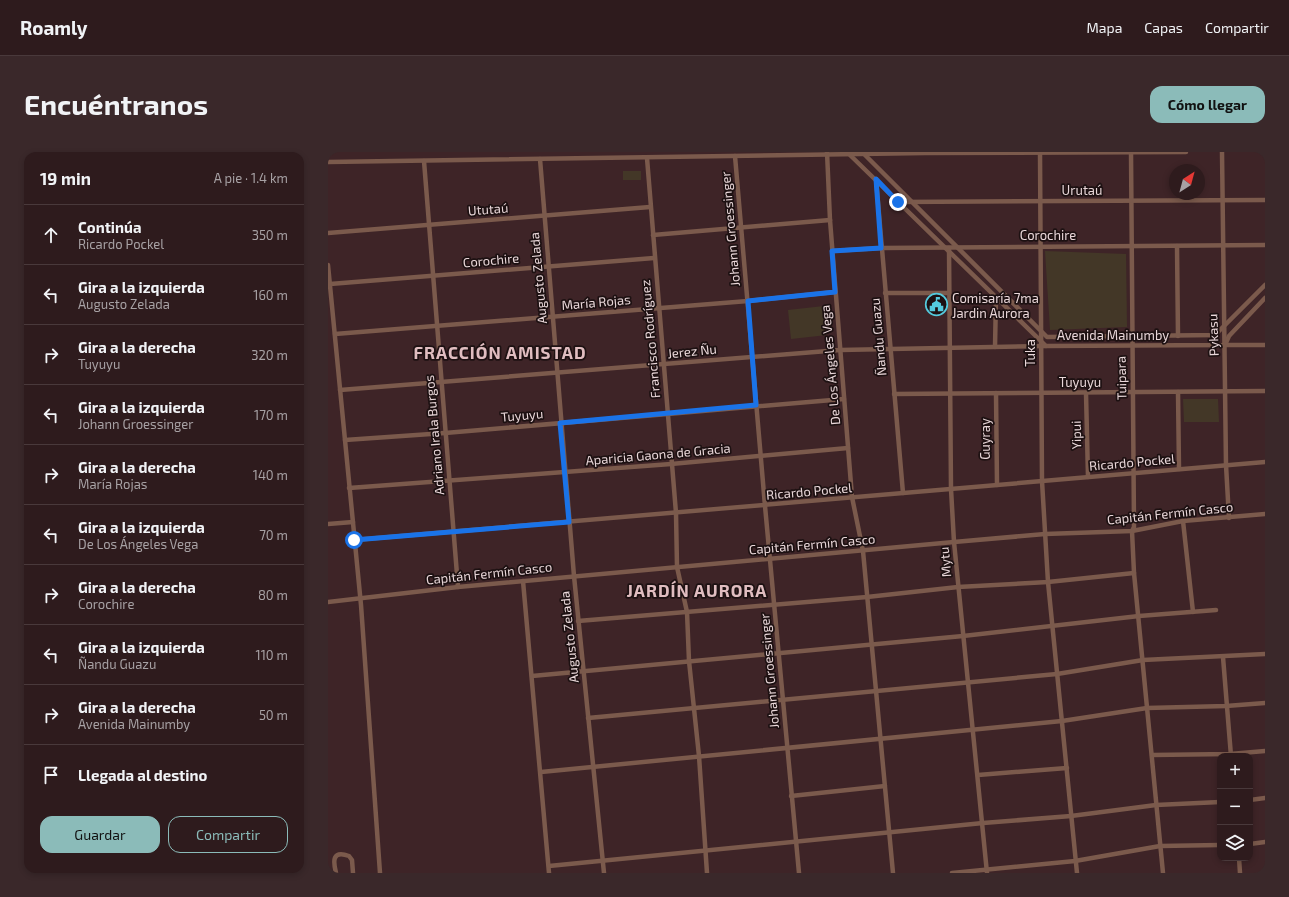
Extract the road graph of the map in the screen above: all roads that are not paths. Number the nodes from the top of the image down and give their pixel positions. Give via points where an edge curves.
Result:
1 (1040, 152) edge
2 (1131, 152) edge
3 (1186, 152) edge
4 (1222, 152) edge
5 (827, 153) edge
6 (850, 154) junction
7 (864, 154) junction
8 (735, 156) junction
9 (647, 158) junction
10 (540, 159) junction
11 (424, 161) junction
12 (328, 162) edge
13 (876, 179) junction
14 (1222, 200) junction
15 (1265, 200) edge
16 (1039, 201) junction
17 (1132, 201) junction
18 (898, 202) junction
19 (912, 202) junction
20 (650, 207) junction
21 (543, 216) junction
22 (830, 220) junction
23 (429, 225) junction
24 (741, 228) junction
25 (328, 233) edge
26 (653, 235) junction
27 (1223, 245) junction
28 (1265, 245) edge
29 (1040, 246) junction
30 (1131, 246) junction
31 (1177, 246) junction
32 (881, 248) junction
33 (959, 248) junction
34 (947, 249) junction
35 (832, 251) junction
36 (654, 258) junction
37 (328, 265) edge
38 (547, 267) junction
39 (433, 277) junction
40 (330, 284) junction
41 (1265, 285) edge
42 (835, 292) junction
43 (885, 293) junction
44 (949, 293) junction
45 (996, 297) junction
46 (1265, 298) edge
47 (330, 301) edge
48 (748, 301) junction
49 (658, 308) junction
50 (552, 317) junction
51 (437, 326) junction
52 (1223, 327) junction
53 (1041, 330) junction
54 (335, 334) junction
55 (1178, 336) junction
56 (1132, 337) junction
57 (1043, 345) junction
58 (1225, 345) junction
59 (1265, 345) edge
60 (995, 347) junction
61 (1132, 347) junction
62 (890, 348) junction
63 (950, 348) junction
64 (840, 350) junction
65 (753, 356) junction
66 (663, 365) junction
67 (557, 373) junction
68 (441, 383) junction
69 (340, 390) junction
70 (1226, 391) junction
71 (1265, 391) edge
72 (1178, 392) junction
73 (996, 393) junction
74 (1041, 393) junction
75 (1086, 393) junction
76 (1133, 393) junction
77 (894, 394) junction
78 (950, 394) junction
79 (844, 399) junction
80 (756, 405) junction
81 (667, 414) junction
82 (560, 423) junction
83 (445, 433) junction
84 (345, 440) junction
85 (848, 448) junction
86 (760, 456) junction
87 (1265, 462) edge
88 (671, 464) junction
89 (1226, 465) junction
90 (1179, 469) junction
91 (565, 472) junction
92 (1134, 473) junction
93 (1088, 477) junction
94 (1042, 481) junction
95 (449, 482) junction
96 (997, 485) junction
97 (349, 488) junction
98 (951, 489) junction
99 (903, 493) junction
100 (852, 498) junction
101 (765, 506) junction
102 (676, 513) junction
103 (1265, 514) edge
104 (1229, 518) junction
105 (353, 522) junction
106 (569, 522) junction
107 (1183, 522) junction
108 (328, 524) edge
109 (1132, 531) junction
110 (454, 532) junction
111 (1045, 534) junction
112 (354, 540) junction
113 (954, 542) junction
114 (863, 551) junction
115 (769, 558) junction
116 (677, 567) junction
117 (1134, 573) junction
118 (574, 576) junction
119 (523, 581) junction
120 (1048, 582) junction
121 (458, 587) junction
122 (958, 587) junction
123 (867, 597) junction
124 (361, 598) junction
125 (328, 602) edge
126 (774, 605) junction
127 (1216, 610) dead end
128 (687, 612) junction
129 (1193, 612) junction
130 (1139, 616) junction
131 (578, 621) junction
132 (1053, 626) junction
133 (963, 636) junction
134 (872, 644) junction
135 (778, 652) junction
136 (1265, 654) edge
137 (1223, 656) junction
138 (1143, 660) junction
139 (689, 661) junction
140 (583, 671) junction
141 (1057, 674) junction
142 (532, 676) junction
143 (969, 682) junction
144 (876, 691) junction
145 (782, 701) junction
146 (1265, 703) edge
147 (1226, 706) junction
148 (1147, 708) junction
149 (694, 710) junction
150 (588, 718) junction
151 (1062, 721) junction
152 (973, 729) junction
153 (881, 738) junction
154 (787, 748) junction
155 (1265, 751) edge
156 (1230, 753) edge
157 (1248, 753) edge
158 (1152, 755) junction
159 (1217, 755) edge
160 (699, 756) junction
161 (593, 766) junction
162 (1067, 768) junction
163 (541, 772) junction
164 (978, 775) junction
165 (885, 786) junction
166 (791, 796) junction
167 (1265, 798) edge
168 (1253, 800) edge
169 (1217, 802) edge
170 (1156, 804) junction
171 (1071, 816) junction
172 (983, 823) junction
173 (890, 833) junction
174 (795, 841) junction
175 (1265, 842) edge
176 (1253, 844) edge
177 (1217, 845) edge
178 (1160, 846) junction
179 (706, 850) junction
180 (603, 860) junction
181 (1075, 861) junction
182 (1239, 861) edge
183 (549, 866) junction
184 (987, 871) edge
185 (336, 873) edge
186 (353, 873) edge
187 (380, 873) edge
188 (549, 873) edge
189 (604, 873) edge
190 (707, 873) edge
191 (798, 873) edge
192 (893, 873) edge
193 (952, 873) edge
194 (1076, 873) edge
195 (1163, 873) edge
196 (1240, 873) edge

1 - 2 street
1 - 7 street
1 - 16 street, Tuka
2 - 3 street
2 - 17 street, Tuipara
4 - 14 street, Pykasu
5 - 6 street
5 - 8 street
5 - 22 street, De Los Ángeles Vega
6 - 7 street
6 - 13 street, Avenida Mainumby
7 - 19 street, Avenida Mainumby
8 - 9 street
8 - 24 street, Johann Groessinger
9 - 10 street
9 - 20 street, Francisco Rodríguez
10 - 11 street
10 - 21 street, Augusto Zelada
11 - 12 street
11 - 23 street, Adriano Irala Burgos
13 - 18 street, Avenida Mainumby
13 - 32 street, Ñandu Guazu
14 - 15 street, Urutaú
14 - 17 street, Urutaú
14 - 27 street, Pykasu
16 - 17 street, Urutaú
16 - 19 street, Urutaú
16 - 29 street, Tuka
17 - 30 street, Tuipara
18 - 19 street, Urutaú
18 - 34 street, Avenida Mainumby
19 - 33 street, Avenida Mainumby
20 - 21 street, Ututaú
20 - 26 street, Francisco Rodríguez
21 - 23 street, Ututaú
21 - 38 street, Augusto Zelada
22 - 24 street
22 - 35 street, De Los Ángeles Vega
23 - 25 street, Ututaú
23 - 39 street, Adriano Irala Burgos
24 - 26 street
24 - 48 street, Johann Groessinger
26 - 36 street, Francisco Rodríguez
27 - 28 street, Corochire
27 - 31 street, Corochire
27 - 52 street, Pykasu
29 - 30 street, Corochire
29 - 33 street, Corochire
29 - 53 street, Tuka
30 - 31 street, Corochire
30 - 56 street, Tuipara
31 - 55 street
32 - 34 street, Corochire
32 - 35 street, Corochire
32 - 43 street, Ñandu Guazu
33 - 34 street, Corochire
33 - 53 street, Avenida Mainumby
34 - 44 street, Mytu
34 - 45 street, Avenida Mainumby
35 - 42 street, De Los Ángeles Vega
36 - 38 street, Corochire
36 - 49 street, Francisco Rodríguez
37 - 40 street
38 - 39 street, Corochire
38 - 50 street, Augusto Zelada
39 - 40 street, Corochire
39 - 51 street, Adriano Irala Burgos
40 - 47 street
41 - 52 street, Avenida Mainumby
42 - 48 street, María Rojas
42 - 64 street, De Los Ángeles Vega
43 - 44 street
43 - 62 street, Ñandu Guazu
44 - 63 street, Mytu
45 - 57 street, Avenida Mainumby
45 - 60 street
46 - 58 street via 1229,336
47 - 54 street
48 - 49 street, María Rojas
48 - 65 street, Johann Groessinger
49 - 50 street, María Rojas
49 - 66 street, Francisco Rodríguez
50 - 51 street, María Rojas
50 - 67 street, Augusto Zelada
51 - 54 street, María Rojas
51 - 68 street, Adriano Irala Burgos
52 - 55 street, Avenida Mainumby via 1215,335
52 - 58 street, Pykasu
53 - 56 street, Avenida Mainumby via 1048,337
53 - 57 street, Tuka
54 - 69 street
55 - 56 street, Avenida Mainumby
56 - 61 street, Tuipara
57 - 60 street, Jerez Ñu
57 - 61 street, Avenida Mainumby
57 - 74 street, Tuka
58 - 59 street
58 - 61 street, Avenida Mainumby
58 - 70 street, Pykasu
60 - 63 street, Jerez Ñu
61 - 76 street, Tuipara
62 - 63 street, Jerez Ñu
62 - 64 street, Jerez Ñu
62 - 77 street, Ñandu Guazu
63 - 78 street, Mytu
64 - 65 street, Jerez Ñu
64 - 79 street, De Los Ángeles Vega
65 - 66 street, Jerez Ñu
65 - 80 street, Johann Groessinger
66 - 67 street, Jerez Ñu
66 - 81 street, Francisco Rodríguez
67 - 68 street, Jerez Ñu
67 - 82 street, Augusto Zelada
68 - 69 street, Jerez Ñu
68 - 83 street, Adriano Irala Burgos
69 - 84 street
70 - 71 street, Tuyuyu
70 - 72 street, Tuyuyu
70 - 89 street, Pykasu
72 - 76 street, Tuyuyu
72 - 90 street
73 - 74 street, Tuyuyu
73 - 78 street, Tuyuyu
73 - 96 street, Guyray
74 - 75 street, Tuyuyu
74 - 94 street, Tuka
75 - 76 street, Tuyuyu
75 - 93 street, Yipui
76 - 92 street, Tuipara
77 - 78 street, Tuyuyu
77 - 99 street, Ñandu Guazu
78 - 98 street, Mytu
79 - 80 street, Tuyuyu
79 - 85 street, De Los Ángeles Vega
80 - 81 street, Tuyuyu
80 - 86 street, Johann Groessinger
81 - 82 street, Tuyuyu
81 - 88 street, Francisco Rodríguez
82 - 83 street, Tuyuyu
82 - 91 street, Augusto Zelada
83 - 84 street, Tuyuyu
83 - 95 street, Adriano Irala Burgos
84 - 97 street
85 - 86 street, Aparicia Gaona de Gracia
85 - 100 street, De Los Ángeles Vega
86 - 88 street, Aparicia Gaona de Gracia
86 - 101 street, Johann Groessinger
87 - 89 street, Ricardo Pockel
88 - 91 street, Aparicia Gaona de Gracia
88 - 102 street, Francisco Rodríguez
89 - 90 street, Ricardo Pockel
89 - 104 street, Pykasu
90 - 92 street, Ricardo Pockel
91 - 95 street, Aparicia Gaona de Gracia
91 - 106 street, Augusto Zelada
92 - 93 street, Ricardo Pockel
92 - 109 street, Tuipara
93 - 94 street, Ricardo Pockel
94 - 96 street, Ricardo Pockel
94 - 111 street, Tuka
95 - 97 street, Aparicia Gaona de Gracia
95 - 110 street, Adriano Irala Burgos
96 - 98 street, Ricardo Pockel
97 - 105 street
98 - 99 street, Ricardo Pockel
98 - 113 street, Mytu
99 - 100 street, Ricardo Pockel
100 - 101 street, Ricardo Pockel
100 - 114 street, De Los Ángeles Vega
101 - 102 street, Ricardo Pockel
101 - 115 street, Johann Groessinger
102 - 106 street, Ricardo Pockel
102 - 116 street, Francisco Rodríguez
103 - 104 street, Capitán Fermín Casco
104 - 107 street, Capitán Fermín Casco
105 - 108 street
105 - 112 street
106 - 110 street, Ricardo Pockel
106 - 118 street, Augusto Zelada
107 - 109 street, Capitán Fermín Casco
107 - 129 street
109 - 111 street, Capitán Fermín Casco
109 - 117 street, Tuipara
110 - 112 street, Ricardo Pockel
110 - 121 street, Adriano Irala Burgos
111 - 113 street, Capitán Fermín Casco
111 - 120 street, Tuka
112 - 124 street
113 - 114 street, Capitán Fermín Casco
113 - 122 street, Mytu
114 - 115 street, Capitán Fermín Casco
114 - 123 street, De Los Ángeles Vega
115 - 116 street, Capitán Fermín Casco
115 - 126 street, Johann Groessinger
116 - 118 street, Capitán Fermín Casco
116 - 128 street, Francisco Rodríguez
117 - 120 street
117 - 130 street, Tuipara
118 - 119 street, Capitán Fermín Casco
118 - 131 street, Augusto Zelada
119 - 121 street, Capitán Fermín Casco
119 - 142 street
120 - 122 street
120 - 132 street, Tuka
121 - 124 street, Capitán Fermín Casco
122 - 123 street
122 - 133 street, Mytu
123 - 126 street
123 - 134 street, De Los Ángeles Vega
124 - 125 street, Capitán Fermín Casco
124 - 187 street
126 - 128 street
126 - 135 street, Johann Groessinger
127 - 129 street
128 - 131 street
128 - 139 street, Francisco Rodríguez
129 - 130 street
130 - 132 street
130 - 138 street, Tuipara
131 - 140 street, Augusto Zelada
132 - 133 street
132 - 141 street, Tuka
133 - 134 street
133 - 143 street, Mytu
134 - 135 street
134 - 144 street, De Los Ángeles Vega
135 - 139 street
135 - 145 street, Johann Groessinger
136 - 137 street
137 - 138 street
137 - 147 street
138 - 141 street
138 - 148 street, Tuipara
139 - 140 street
139 - 149 street, Francisco Rodríguez
140 - 142 street
140 - 150 street, Augusto Zelada
141 - 143 street
141 - 151 street, Tuka
142 - 163 street
143 - 144 street
143 - 152 street, Mytu
144 - 145 street
144 - 153 street, De Los Ángeles Vega
145 - 149 street
145 - 154 street, Johann Groessinger
146 - 147 street
147 - 148 street
147 - 156 street
148 - 151 street
148 - 158 street, Tuipara
149 - 150 street
149 - 160 street, Francisco Rodríguez
150 - 161 street, Augusto Zelada
151 - 152 street
151 - 162 street, Tuka
152 - 153 street
152 - 164 street, Mytu
153 - 154 street
153 - 165 street, De Los Ángeles Vega
154 - 160 street
154 - 166 street, Johann Groessinger
155 - 157 street
158 - 159 street
158 - 170 street, Tuipara
160 - 161 street
160 - 179 street, Francisco Rodríguez
161 - 163 street
161 - 180 street, Augusto Zelada
162 - 164 street
162 - 171 street, Tuka
163 - 183 street
164 - 172 street, Mytu
165 - 166 street
165 - 173 street, De Los Ángeles Vega
166 - 174 street, Johann Groessinger
167 - 168 street
169 - 170 street
170 - 171 street
170 - 178 street, Tuipara
171 - 172 street
171 - 181 street, Tuka
172 - 173 street
172 - 184 street, Mytu
173 - 174 street
173 - 192 street, De Los Ángeles Vega
174 - 179 street
174 - 191 street, Johann Groessinger
175 - 176 street
177 - 178 street
178 - 181 street
178 - 195 street, Tuipara
179 - 180 street
179 - 190 street, Francisco Rodríguez
180 - 183 street
180 - 189 street, Augusto Zelada
181 - 184 street
181 - 194 street, Tuka
182 - 196 street
183 - 188 street
184 - 193 street
185 - 186 street via 333,862 340,854 349,856 352,860

